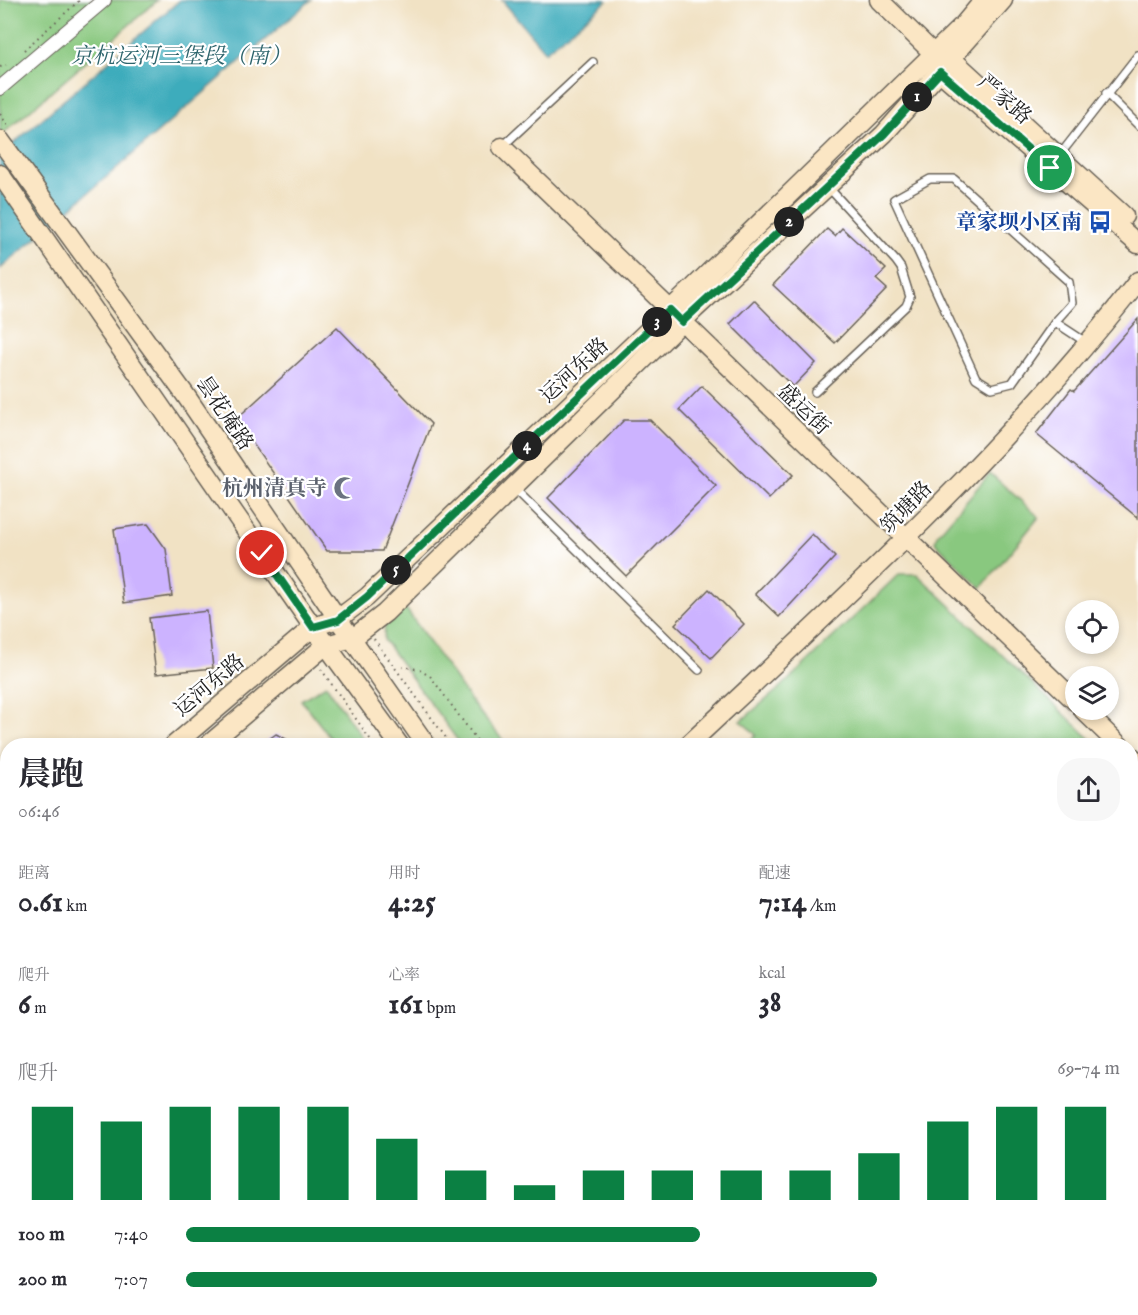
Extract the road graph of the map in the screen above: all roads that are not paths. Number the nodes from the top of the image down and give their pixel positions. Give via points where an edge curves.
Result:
1 (104, 0) edge
2 (879, 0) edge
3 (984, 0) edge
4 (1003, 0) edge
5 (933, 53) junction
6 (1138, 55) edge
7 (593, 62) dead end
8 (946, 65) junction
9 (0, 88) edge
10 (1106, 93) junction
11 (1138, 125) edge
12 (0, 140) edge
13 (502, 147) joint
14 (1059, 156) junction
15 (0, 174) edge
16 (827, 187) junction
17 (1138, 229) edge
18 (1138, 244) edge
19 (1138, 281) edge
20 (676, 316) junction
21 (1055, 322) junction
22 (1089, 344) junction
23 (815, 392) dead end
24 (513, 487) junction
25 (907, 539) junction
26 (338, 620) junction
27 (313, 627) junction
28 (353, 638) junction
29 (326, 645) junction
30 (699, 670) dead end
31 (1065, 691) edge
32 (1093, 720) edge
33 (182, 738) edge
34 (216, 738) edge
35 (394, 738) edge
36 (422, 738) edge
37 (696, 738) edge
38 (1112, 738) edge

1 - 9 street
2 - 5 main road, 严家路
3 - 5 main road, 运河东路
4 - 8 main road, 运河东路
5 - 8 main road, 严家路
5 - 20 main road, 运河东路
6 - 10 lane
7 - 13 lane
8 - 14 main road, 严家路
8 - 16 main road, 运河东路 via 884,134
8 - 18 main road, 严家路
10 - 11 lane
10 - 14 lane
12 - 26 main road, 昙花庵路 via 184,393
13 - 20 main road, 盛运街
14 - 17 main road, 严家路
15 - 27 main road
16 - 20 main road, 运河东路
16 - 23 lane via 901,268 910,297 906,306
19 - 22 main road, 筑塘路
20 - 24 main road, 运河东路
20 - 25 main road, 盛运街
20 - 26 main road, 运河东路
21 - 21 lane via 1072,303 1069,282 954,180 930,179 894,199 976,378 992,388 1012,384
21 - 22 lane
22 - 25 main road, 筑塘路
24 - 28 main road, 运河东路 via 385,613
24 - 30 lane
25 - 31 main road, 盛运街
25 - 37 main road, 筑塘路
26 - 27 main road, 运河东路
26 - 28 main road, 昙花庵路
27 - 29 main road
27 - 33 main road, 运河东路
28 - 29 main road, 运河东路
28 - 36 main road, 昙花庵路
29 - 34 main road, 运河东路
29 - 35 main road
32 - 38 main road

